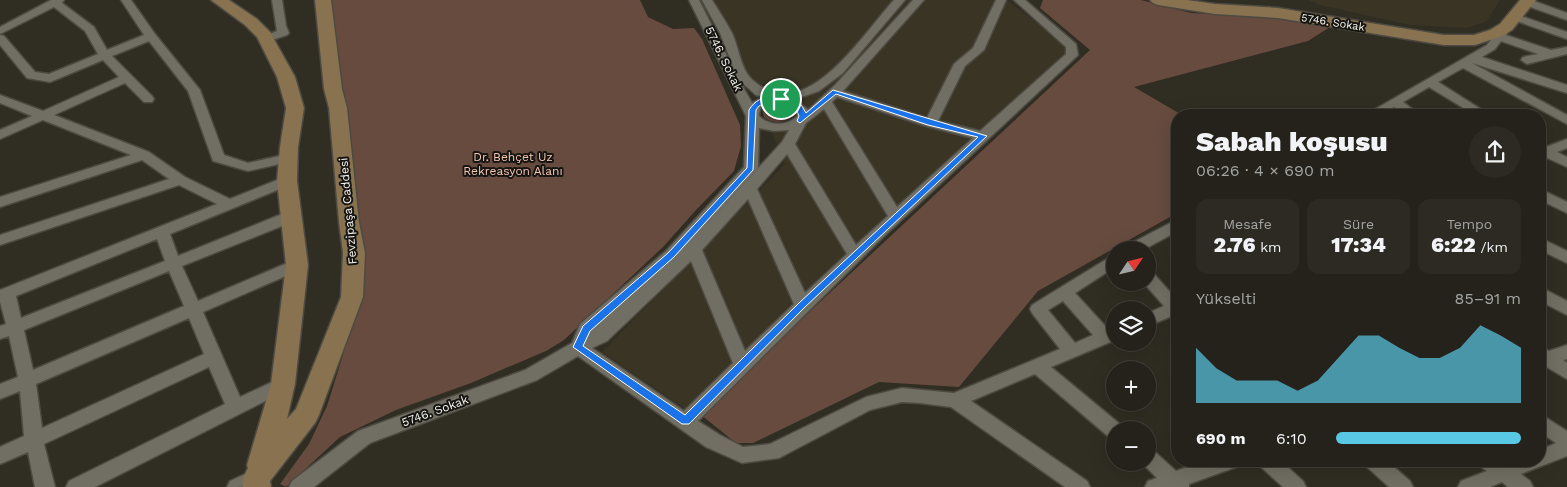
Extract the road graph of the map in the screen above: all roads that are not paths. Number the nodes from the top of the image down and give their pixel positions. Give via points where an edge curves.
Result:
1 (126, 0) edge
2 (219, 0) edge
3 (277, 0) edge
4 (323, 0) edge
5 (694, 0) edge
6 (707, 0) edge
7 (900, 0) edge
8 (919, 0) edge
9 (1001, 0) edge
10 (1020, 0) edge
11 (1158, 0) edge
12 (1180, 0) edge
13 (1236, 0) edge
14 (1246, 0) edge
15 (1290, 0) edge
16 (1506, 0) edge
17 (1526, 1) edge
18 (57, 2) edge
19 (1277, 9) edge
20 (1567, 17) edge
21 (1507, 27) junction
22 (0, 32) edge
23 (151, 36) junction
24 (1567, 36) edge
25 (0, 38) edge
26 (266, 39) junction
27 (1567, 50) edge
28 (1550, 54) junction
29 (105, 56) junction
30 (1469, 60) junction
31 (1527, 60) dead end
32 (127, 78) junction
33 (1430, 82) junction
34 (1564, 86) edge
35 (830, 96) junction
36 (0, 99) edge
37 (148, 99) dead end
38 (781, 99) junction
39 (1394, 102) junction
40 (1382, 109) edge
41 (1405, 109) edge
42 (1474, 109) edge
43 (42, 115) junction
44 (754, 116) junction
45 (1567, 120) edge
46 (800, 121) junction
47 (931, 123) junction
48 (0, 135) edge
49 (983, 136) junction
50 (1567, 143) edge
51 (788, 144) junction
52 (1546, 151) edge
53 (1546, 154) edge
54 (144, 155) junction
55 (288, 158) junction
56 (1567, 163) edge
57 (180, 180) junction
58 (287, 181) junction
59 (750, 188) junction
60 (1546, 197) edge
61 (0, 202) edge
62 (229, 204) junction
63 (1567, 208) edge
64 (292, 216) junction
65 (895, 216) junction
66 (1171, 228) edge
67 (162, 232) junction
68 (0, 240) edge
69 (1147, 241) edge
70 (1546, 246) edge
71 (694, 249) junction
72 (855, 255) junction
73 (1567, 258) edge
74 (173, 262) junction
75 (296, 265) junction
76 (1106, 266) edge
77 (1156, 287) edge
78 (1065, 292) junction
79 (3, 294) edge
80 (1546, 297) edge
81 (1171, 303) edge
82 (802, 305) junction
83 (1567, 309) edge
84 (192, 310) junction
85 (1171, 311) edge
86 (1156, 317) edge
87 (7, 330) edge
88 (1106, 331) edge
89 (1106, 337) edge
90 (578, 347) junction
91 (1072, 351) junction
92 (1567, 352) edge
93 (214, 357) junction
94 (1546, 357) edge
95 (1546, 360) edge
96 (742, 364) junction
97 (1037, 366) junction
98 (1567, 372) edge
99 (27, 380) junction
100 (283, 384) junction
101 (0, 392) edge
102 (955, 400) junction
103 (236, 409) junction
104 (686, 421) junction
105 (1106, 424) edge
106 (1546, 426) edge
107 (34, 440) junction
108 (1567, 441) edge
109 (1567, 448) edge
110 (0, 456) edge
111 (1546, 456) edge
112 (1156, 465) edge
113 (1216, 467) edge
114 (1275, 467) edge
115 (1381, 467) edge
116 (1496, 467) edge
117 (1519, 467) edge
118 (1504, 473) junction
119 (250, 484) edge
120 (1178, 484) edge
121 (45, 487) edge
122 (76, 487) edge
123 (299, 487) edge
124 (1080, 487) edge
125 (1156, 487) edge
126 (1296, 487) edge
127 (1403, 487) edge
128 (1468, 487) edge
129 (1523, 487) edge

1 - 23 street
2 - 26 street via 250,22
3 - 26 street via 283,33
4 - 119 street, Fevzipaşa Caddesi via 354,253 352,297 306,415
5 - 44 street, 5746. Sokak
6 - 38 street, 5746. Sokak via 726,33 743,77 760,92
7 - 38 street via 830,79 813,90
8 - 35 street, 5746. Sokak
9 - 47 street via 978,50 960,64
10 - 49 street via 1072,46 1072,55
11 - 19 street, 5746. Sokak via 1215,9
12 - 13 street
14 - 19 street via 1250,5
15 - 16 street, 5746. Sokak via 1338,15 1452,33 1485,28 1505,10
17 - 20 street
17 - 21 street
18 - 22 street
18 - 29 street via 90,29
19 - 21 street, 5746. Sokak via 1444,40 1474,40
21 - 24 street
21 - 28 street
21 - 30 street via 1491,47
23 - 29 street
23 - 55 street via 194,90 218,158 248,167
25 - 29 street via 31,75 50,78
26 - 55 street via 286,77 295,108
27 - 28 street
28 - 31 street
29 - 32 street
30 - 33 street
30 - 34 street
30 - 45 street
32 - 37 street
32 - 43 street
33 - 39 street
33 - 42 street
35 - 46 street, 5746. Sokak
35 - 47 street
35 - 65 street
36 - 43 street
38 - 44 street via 762,101 753,110
38 - 46 street, 5746. Sokak via 802,110
39 - 40 street
39 - 41 street
43 - 48 street
43 - 54 street
44 - 46 street via 765,126 774,127
44 - 90 street via 751,168 671,255 586,328
46 - 51 street, 5746. Sokak
47 - 49 street
49 - 65 street
50 - 52 street
51 - 59 street, 5746. Sokak
51 - 72 street
53 - 56 street
54 - 57 street
54 - 61 street
55 - 58 street
57 - 62 street
57 - 68 street
58 - 62 street
58 - 64 street
59 - 71 street, 5746. Sokak
59 - 82 street
60 - 63 street
62 - 67 street
64 - 74 street
64 - 75 street
65 - 72 street
66 - 69 street
67 - 74 street
67 - 79 street
70 - 73 street
71 - 90 street, 5746. Sokak via 601,336
71 - 96 street
72 - 82 street
74 - 84 street
74 - 87 street
75 - 84 street
75 - 100 street
76 - 78 street
77 - 81 street
78 - 88 street
78 - 91 street via 1038,309
79 - 87 street
80 - 83 street
82 - 96 street
84 - 93 street
84 - 99 street
85 - 86 street
87 - 99 street
89 - 91 street
90 - 104 street
90 - 123 street, 5746. Sokak via 531,375 364,437
91 - 97 street
92 - 94 street
93 - 103 street
93 - 107 street
95 - 98 street
96 - 104 street
97 - 102 street
97 - 105 street
99 - 101 street
99 - 107 street
100 - 103 street
100 - 119 street via 274,421
102 - 104 street via 902,395 866,404 772,452 742,456
102 - 124 street
103 - 122 street
106 - 108 street
107 - 110 street
107 - 121 street
109 - 111 street
112 - 120 street
113 - 120 street
114 - 126 street
115 - 127 street
116 - 118 street
117 - 118 street
118 - 128 street
118 - 129 street
120 - 125 street

